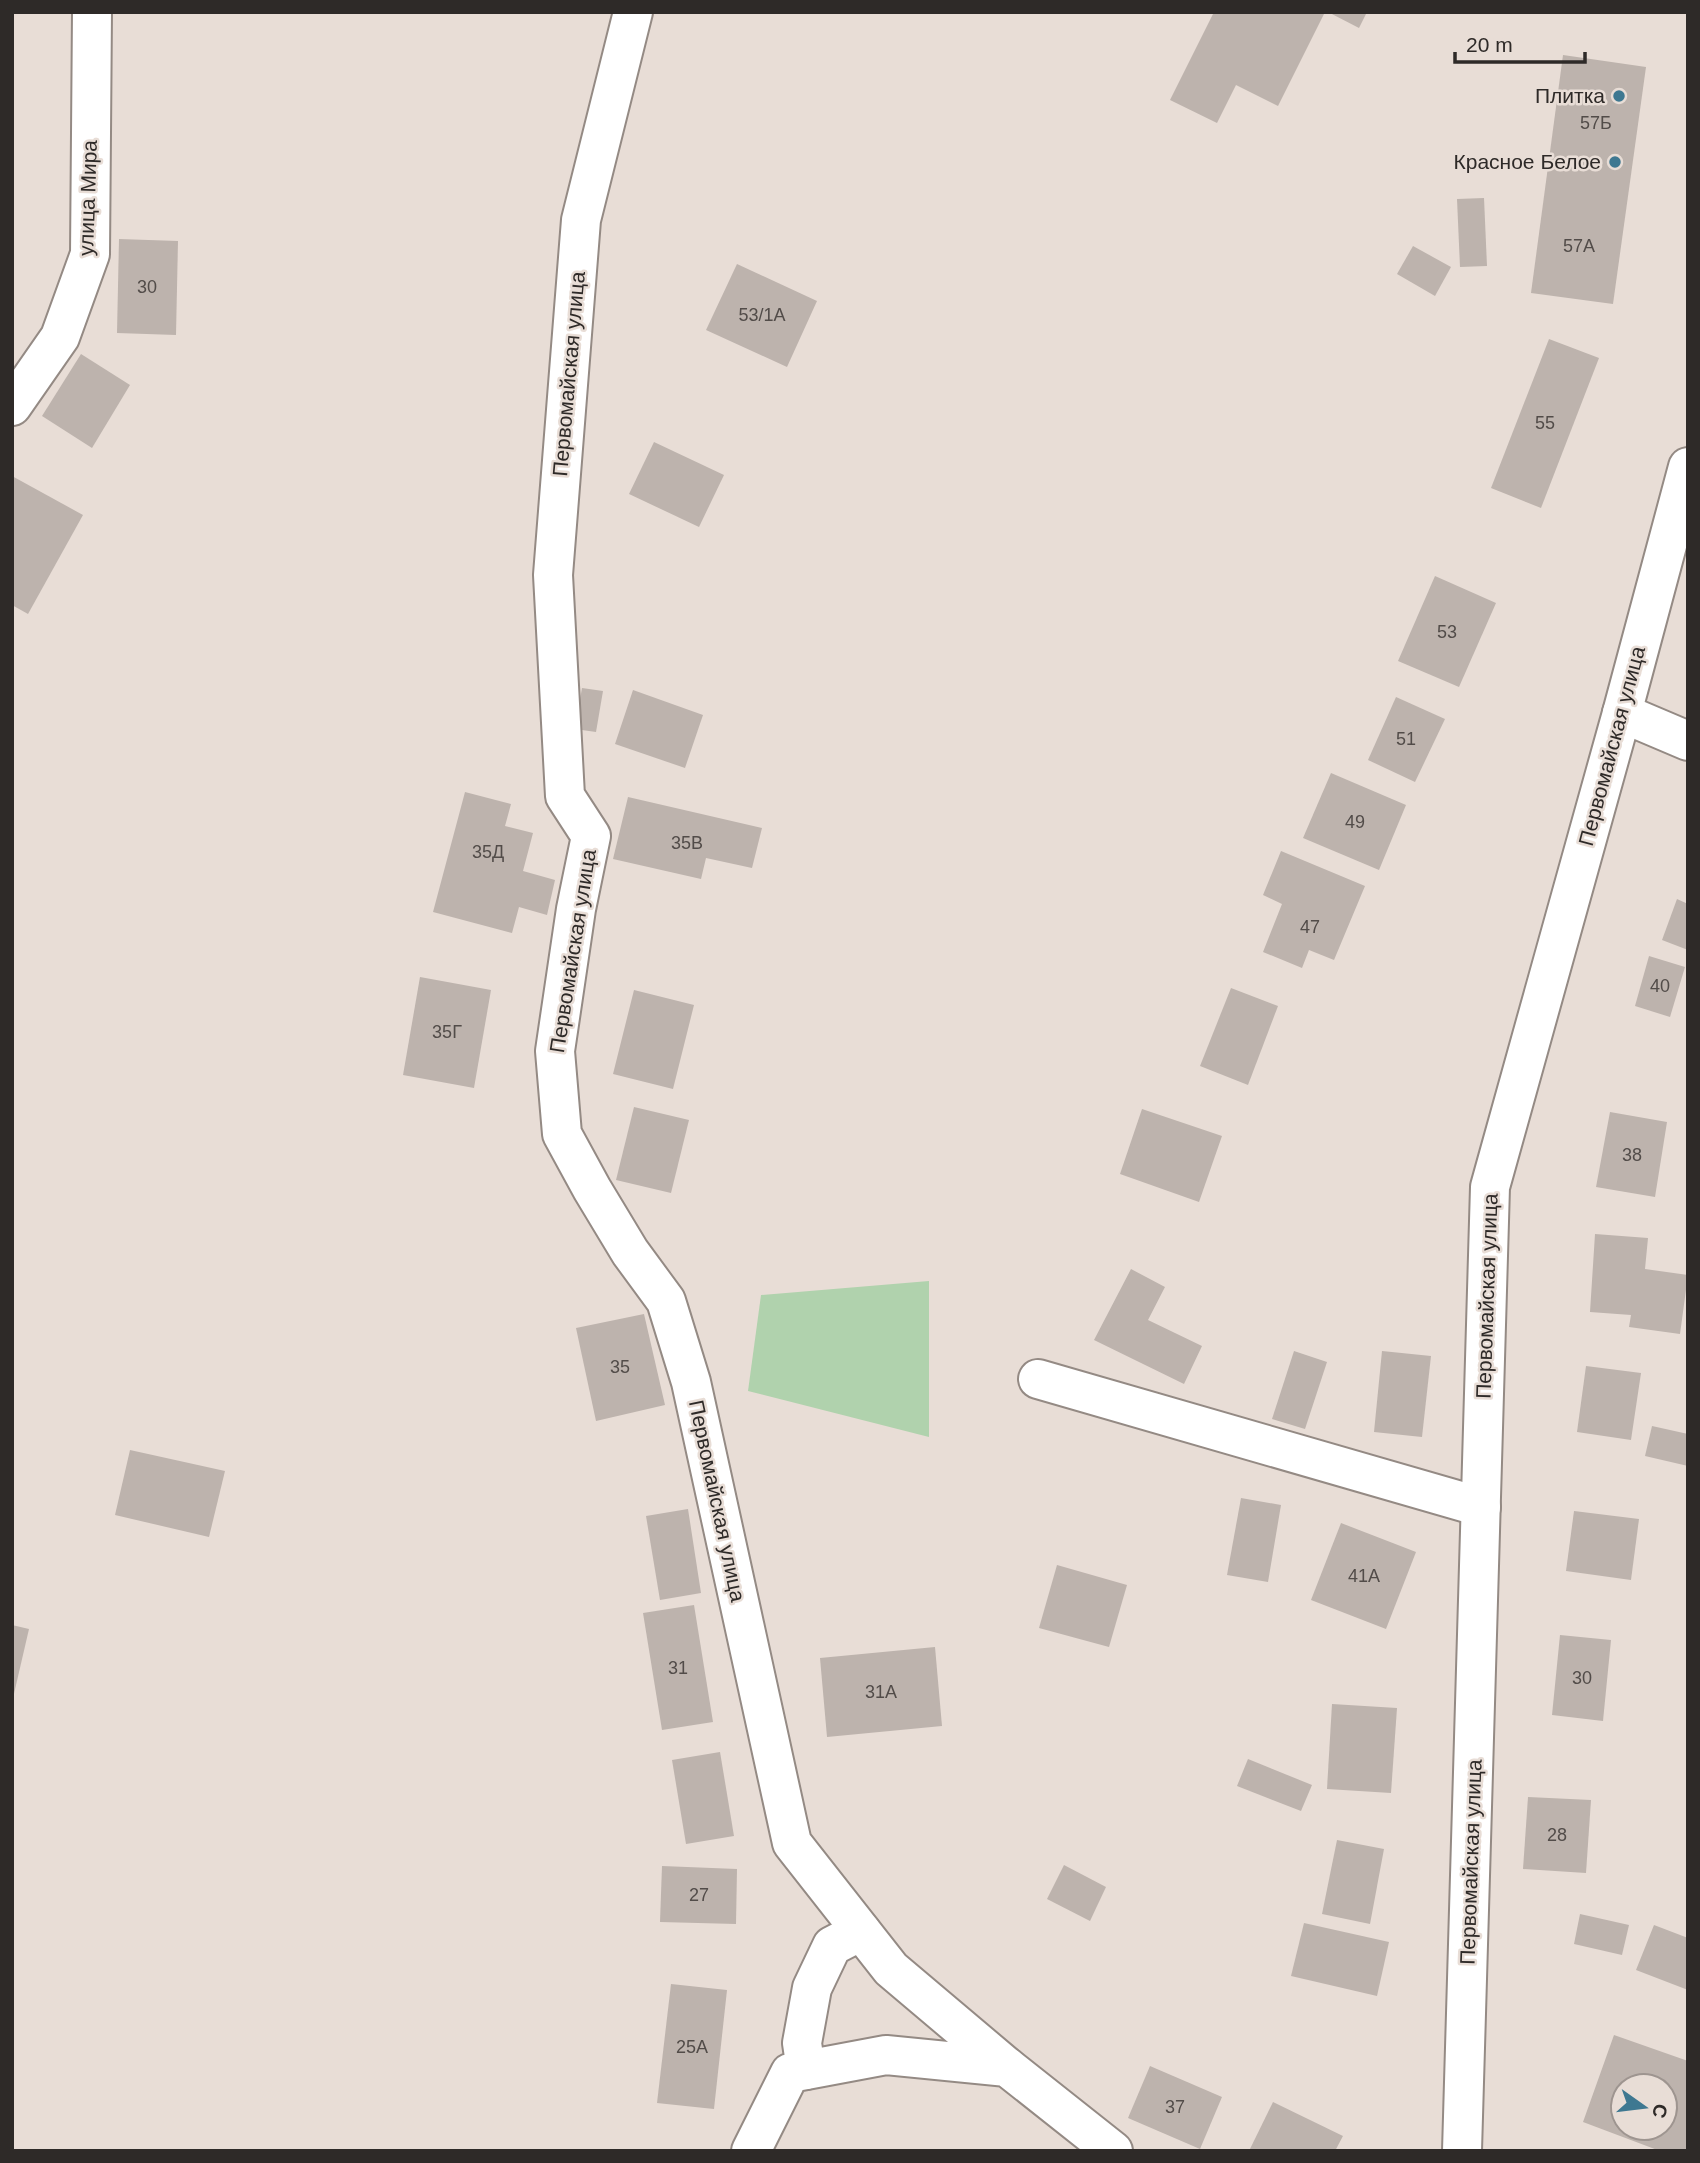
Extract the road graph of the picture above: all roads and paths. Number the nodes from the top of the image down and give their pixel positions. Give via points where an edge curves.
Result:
1 (92, 12) edge
2 (633, 12) edge
3 (12, 405) edge
4 (1688, 467) edge
5 (1622, 713) junction
6 (1688, 741) edge
7 (1038, 1379) dead end
8 (1480, 1507) junction
9 (861, 1931) junction
10 (1007, 2067) junction
11 (806, 2070) junction
12 (751, 2151) edge
13 (1113, 2151) edge
14 (1462, 2151) edge

1 - 3 street, улица Мира via 90,254 60,337
2 - 9 street, Первомайская улица via 581,220 553,575 565,796 591,836 555,1051 562,1134 630,1252 666,1301 691,1382 792,1843
4 - 5 street, Первомайская улица
5 - 6 street
5 - 8 street, Первомайская улица via 1490,1187
7 - 8 street
8 - 14 street, Первомайская улица
9 - 10 street, Первомайская улица via 891,1969
9 - 11 street via 832,1946 812,1988 802,2043
10 - 11 street via 886,2055
10 - 13 street, Первомайская улица
11 - 12 street via 789,2073

